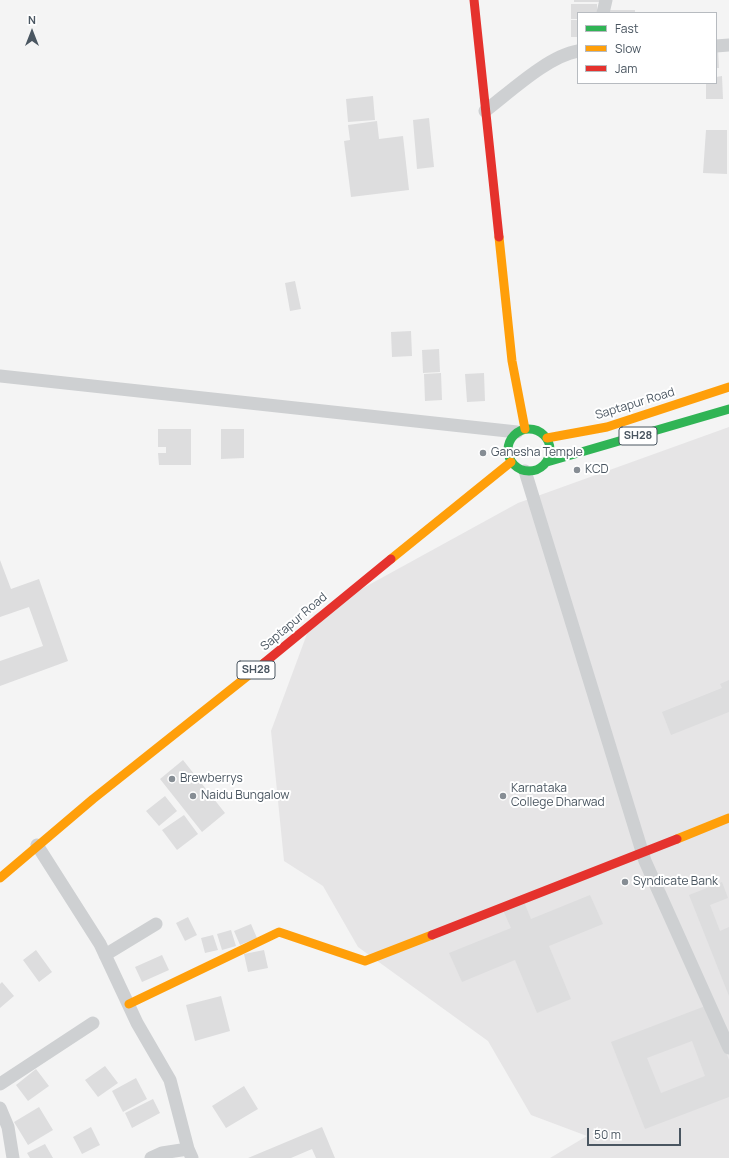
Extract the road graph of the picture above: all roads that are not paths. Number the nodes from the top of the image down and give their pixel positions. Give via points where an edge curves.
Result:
1 (474, 0) edge
2 (606, 0) edge
3 (603, 12) edge
4 (729, 45) edge
5 (717, 46) edge
6 (577, 51) edge
7 (485, 111) junction
8 (0, 376) edge
9 (729, 387) edge
10 (729, 409) edge
11 (521, 430) junction
12 (547, 438) junction
13 (511, 462) junction
14 (547, 462) junction
15 (525, 471) junction
16 (729, 818) edge
17 (37, 845) junction
18 (642, 851) junction
19 (0, 878) edge
20 (156, 924) dead end
21 (105, 955) junction
22 (129, 1004) junction
23 (93, 1023) dead end
24 (729, 1048) edge
25 (0, 1084) edge
26 (0, 1108) edge
27 (190, 1154) edge
28 (14, 1158) edge
29 (151, 1158) edge

1 - 7 main road
2 - 3 street
4 - 5 street
6 - 7 street via 567,53 527,77
7 - 11 main road
8 - 11 street
9 - 12 main road, Saptapur Road / SH28 via 607,427
10 - 14 main road, SH28
11 - 12 main road via 538,431
11 - 13 main road via 511,438 508,446
12 - 14 main road via 550,446
13 - 15 main road
13 - 17 main road, Saptapur Road / SH28
14 - 15 main road via 537,470
15 - 18 street
16 - 18 main road
17 - 19 main road, Saptapur Road / SH28
17 - 21 street
18 - 22 main road via 365,961 278,932
18 - 24 street
20 - 21 street
21 - 22 street
22 - 27 street via 137,1024 170,1080
23 - 25 street
26 - 28 street via 8,1127
27 - 29 street via 162,1153

